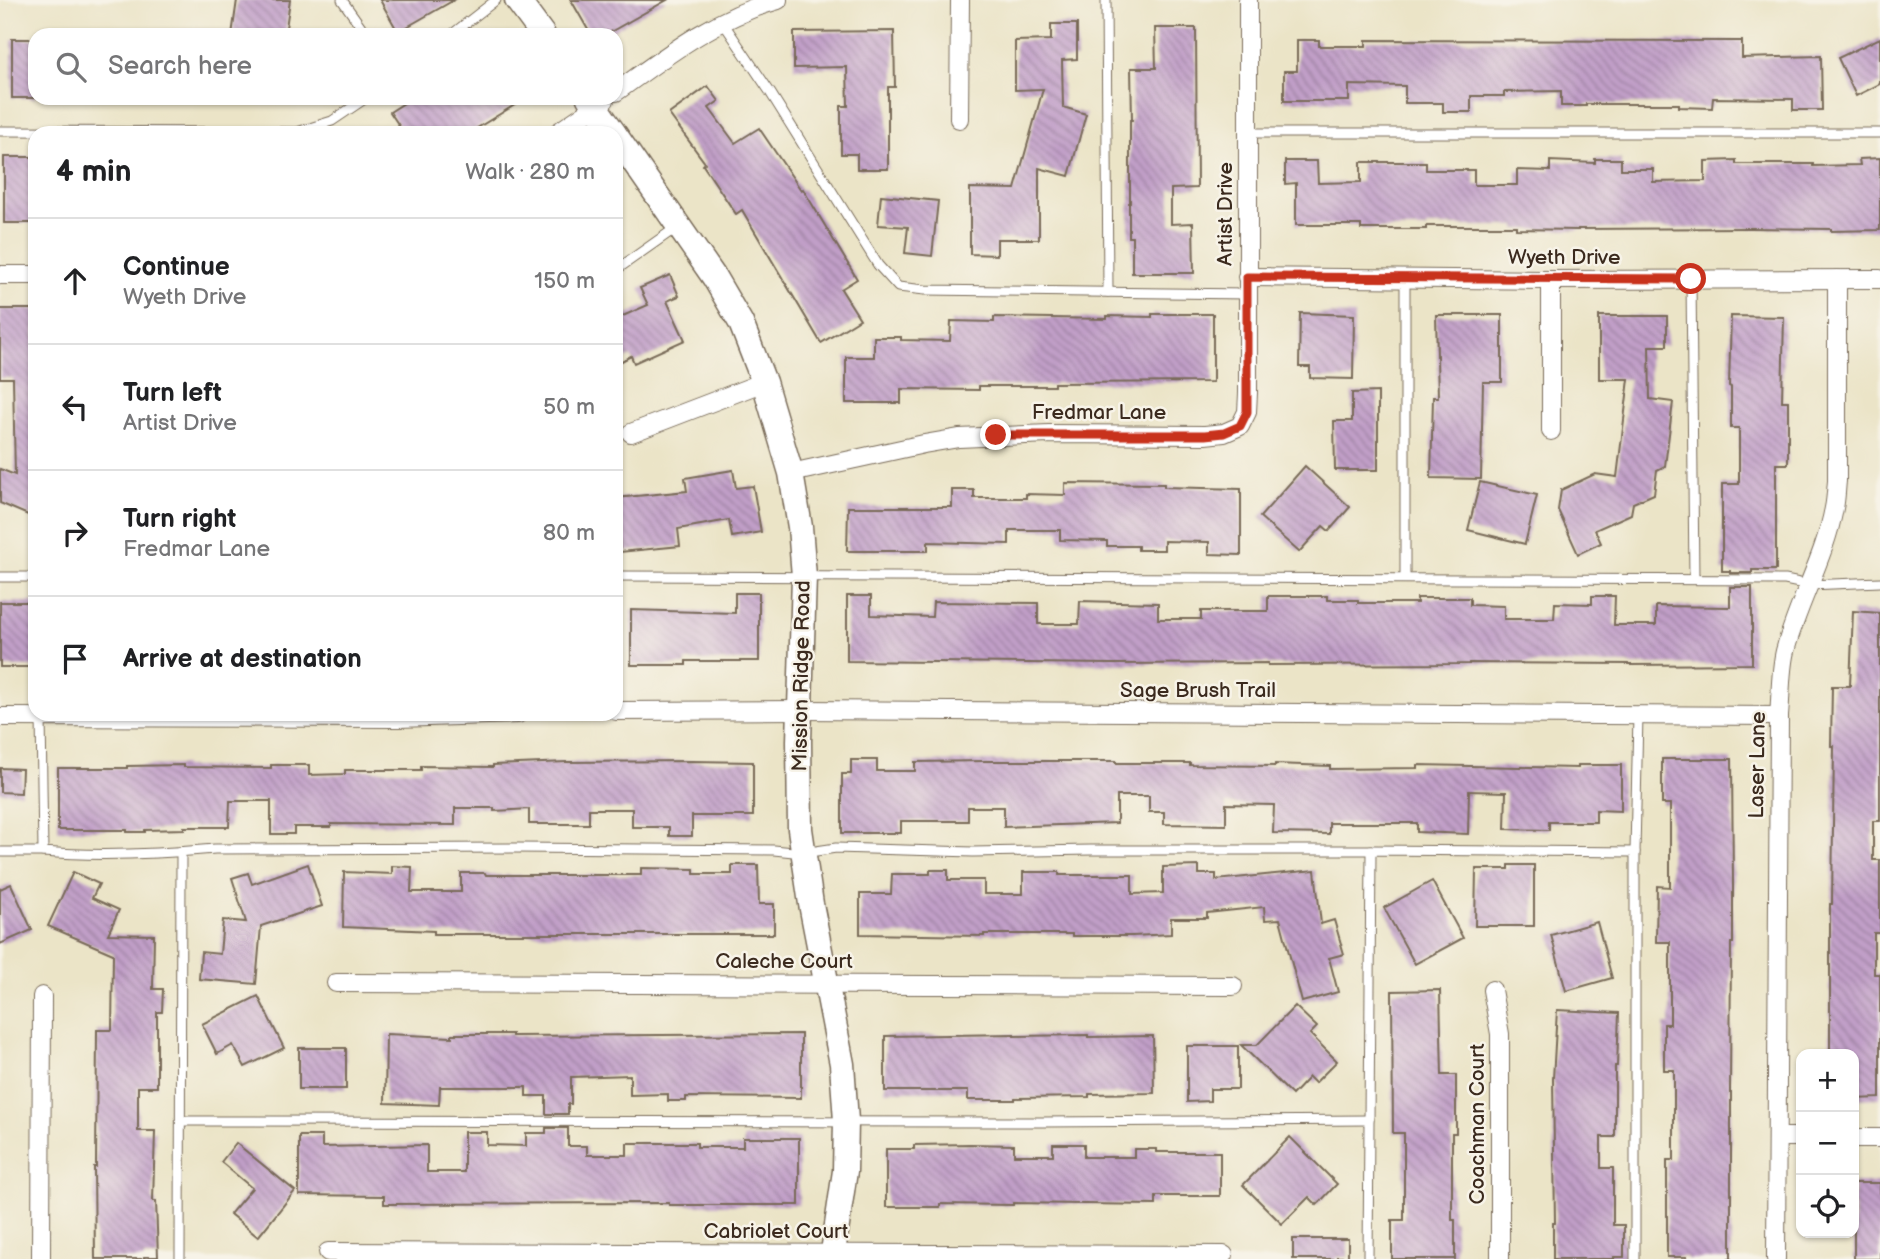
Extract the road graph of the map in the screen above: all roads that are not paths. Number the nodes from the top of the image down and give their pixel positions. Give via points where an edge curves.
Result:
1 (342, 0) edge
2 (496, 0) edge
3 (517, 0) edge
4 (778, 0) edge
5 (960, 0) edge
6 (1107, 0) edge
7 (1248, 0) edge
8 (722, 21) junction
9 (362, 28) edge
10 (460, 28) edge
11 (538, 28) edge
12 (623, 87) edge
13 (356, 105) edge
14 (592, 105) edge
15 (599, 105) edge
16 (959, 119) dead end
17 (316, 126) edge
18 (566, 126) edge
19 (611, 126) edge
20 (0, 131) edge
21 (28, 131) edge
22 (1248, 132) junction
23 (1880, 133) edge
24 (623, 146) edge
25 (678, 226) junction
26 (623, 265) edge
27 (0, 275) edge
28 (28, 275) edge
29 (1405, 279) junction
30 (1691, 279) junction
31 (1837, 279) junction
32 (1880, 279) edge
33 (1552, 280) junction
34 (1247, 286) junction
35 (1108, 292) junction
36 (764, 383) junction
37 (1240, 426) joint
38 (1551, 431) dead end
39 (631, 433) dead end
40 (791, 473) junction
41 (623, 576) edge
42 (804, 576) junction
43 (0, 577) edge
44 (28, 577) edge
45 (1405, 578) junction
46 (1695, 579) junction
47 (1880, 582) edge
48 (1808, 585) junction
49 (801, 710) junction
50 (623, 711) edge
51 (1638, 715) junction
52 (1779, 716) junction
53 (0, 717) edge
54 (28, 717) edge
55 (41, 721) edge
56 (1371, 850) junction
57 (0, 852) edge
58 (43, 852) junction
59 (181, 852) junction
60 (1635, 852) junction
61 (803, 853) junction
62 (336, 983) dead end
63 (828, 984) junction
64 (1233, 986) dead end
65 (1492, 990) dead end
66 (42, 996) dead end
67 (1369, 1120) junction
68 (181, 1121) junction
69 (846, 1121) junction
70 (1777, 1137) junction
71 (1796, 1137) edge
72 (1859, 1138) edge
73 (1880, 1138) edge
74 (328, 1252) dead end
75 (1224, 1255) dead end
76 (833, 1256) edge
77 (41, 1259) edge
78 (180, 1259) edge
79 (1368, 1259) edge
80 (1500, 1259) edge
81 (1635, 1259) edge
82 (1776, 1259) edge

1 - 9 lane
2 - 10 lane
3 - 11 street
4 - 8 street
5 - 16 street
6 - 35 lane
7 - 22 street, Artist Drive
8 - 12 street via 678,46
8 - 35 lane via 878,265 898,287
13 - 17 lane
14 - 18 street
15 - 19 street, Mission Ridge Road
20 - 21 lane
22 - 23 lane
22 - 34 street, Artist Drive
24 - 25 street, Mission Ridge Road
25 - 26 lane
25 - 36 street, Mission Ridge Road via 741,323
27 - 28 street
29 - 33 street, Wyeth Drive
29 - 34 street, Wyeth Drive
29 - 45 lane
30 - 31 street, Wyeth Drive
30 - 33 street, Wyeth Drive
30 - 46 lane
31 - 32 street, Wyeth Drive
31 - 48 street, Laser Lane via 1835,507
33 - 38 street
34 - 35 lane
34 - 37 street, Artist Drive via 1247,412
36 - 39 street
36 - 40 street, Mission Ridge Road
37 - 40 street, Fredmar Lane via 1205,435 960,438
40 - 42 street, Mission Ridge Road
41 - 42 lane
42 - 45 lane
42 - 49 street, Mission Ridge Road
43 - 44 lane
45 - 46 lane
46 - 48 lane via 1785,580
47 - 48 lane
48 - 52 street, Laser Lane via 1785,653
49 - 50 street, Sage Brush Trail
49 - 51 street, Sage Brush Trail
49 - 61 street, Mission Ridge Road
51 - 52 street, Sage Brush Trail
51 - 60 lane
52 - 70 street, Laser Lane
53 - 54 street
55 - 58 lane
56 - 60 lane
56 - 61 lane via 836,848
56 - 67 lane
57 - 58 lane
58 - 59 lane
59 - 61 lane via 571,848
59 - 68 lane
60 - 81 lane
61 - 63 street, Mission Ridge Road
62 - 63 street, Caleche Court
63 - 64 street, Caleche Court
63 - 69 street, Mission Ridge Road
65 - 80 street, Coachman Court via 1500,1034
66 - 77 street
67 - 69 lane
67 - 79 lane
68 - 69 lane
68 - 78 lane
69 - 76 street, Mission Ridge Road via 845,1171
70 - 71 street
70 - 82 street, Laser Lane
72 - 73 street
74 - 76 street, Cabriolet Court
75 - 76 street, Cabriolet Court

